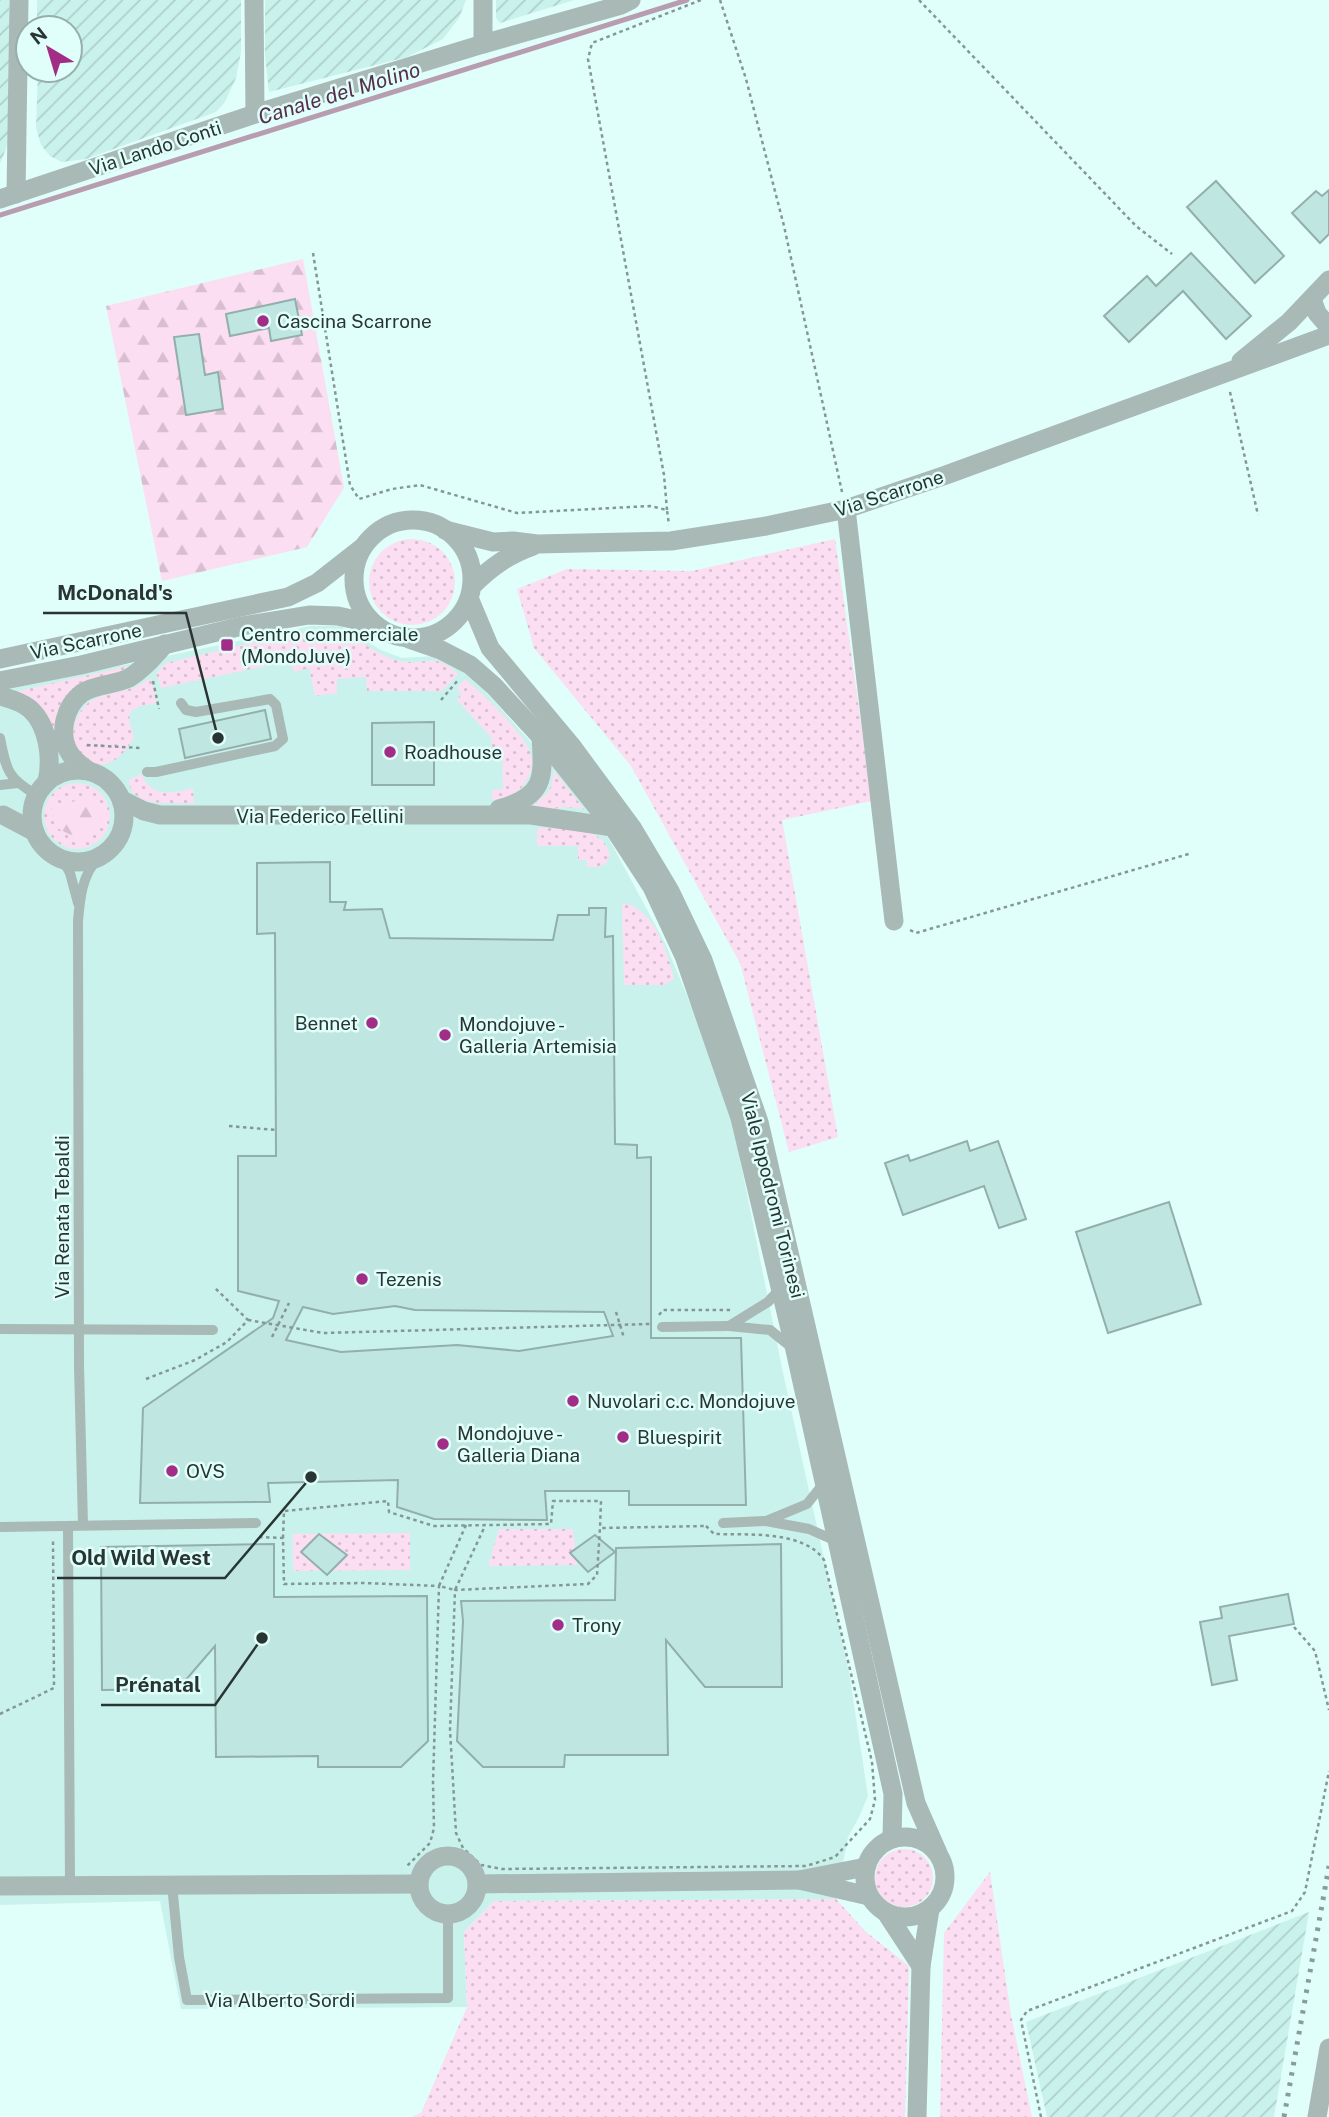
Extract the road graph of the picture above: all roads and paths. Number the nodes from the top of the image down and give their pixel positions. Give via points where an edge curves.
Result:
1 (19, 0) edge
2 (254, 0) edge
3 (483, 0) edge
4 (631, 0) edge
5 (701, 0) edge
6 (720, 0) edge
7 (919, 0) edge
8 (483, 44) junction
9 (255, 114) junction
10 (8, 197) edge
11 (313, 253) dead end
12 (1172, 254) dead end
13 (1329, 280) edge
14 (1312, 299) junction
15 (1329, 327) edge
16 (1329, 335) edge
17 (1226, 372) junction
18 (846, 509) junction
19 (667, 510) junction
20 (1258, 515) dead end
21 (445, 530) junction
22 (671, 541) junction
23 (537, 544) junction
24 (363, 547) junction
25 (470, 592) junction
26 (374, 624) junction
27 (409, 639) junction
28 (165, 644) junction
29 (0, 659) edge
30 (463, 674) dead end
31 (151, 675) dead end
32 (0, 681) edge
33 (0, 696) edge
34 (441, 700) dead end
35 (181, 704) dead end
36 (159, 709) dead end
37 (541, 737) junction
38 (0, 738) edge
39 (66, 745) junction
40 (140, 748) dead end
41 (89, 771) junction
42 (147, 772) dead end
43 (18, 783) junction
44 (0, 785) edge
45 (39, 794) junction
46 (122, 800) junction
47 (2, 815) edge
48 (160, 815) junction
49 (480, 815) junction
50 (612, 827) junction
51 (35, 832) junction
52 (121, 835) junction
53 (1192, 853) dead end
54 (98, 858) junction
55 (63, 860) junction
56 (79, 908) junction
57 (894, 921) joint
58 (229, 1126) dead end
59 (276, 1130) dead end
60 (779, 1290) junction
61 (289, 1303) dead end
62 (756, 1309) junction
63 (616, 1312) dead end
64 (248, 1320) dead end
65 (279, 1325) junction
66 (620, 1326) junction
67 (729, 1326) junction
68 (662, 1327) dead end
69 (80, 1328) junction
70 (0, 1329) edge
71 (213, 1330) dead end
72 (272, 1337) dead end
73 (624, 1338) dead end
74 (795, 1350) junction
75 (823, 1484) junction
76 (478, 1519) dead end
77 (766, 1521) junction
78 (256, 1523) dead end
79 (723, 1523) dead end
80 (83, 1525) junction
81 (466, 1525) junction
82 (478, 1525) junction
83 (486, 1525) junction
84 (0, 1527) edge
85 (600, 1528) junction
86 (68, 1532) junction
87 (256, 1537) dead end
88 (283, 1538) junction
89 (836, 1541) junction
90 (439, 1586) junction
91 (455, 1590) junction
92 (1294, 1627) dead end
93 (1329, 1710) edge
94 (0, 1714) edge
95 (1329, 1771) edge
96 (891, 1839) junction
97 (938, 1853) junction
98 (866, 1867) junction
99 (403, 1869) dead end
100 (799, 1880) junction
101 (172, 1884) junction
102 (418, 1884) junction
103 (478, 1884) junction
104 (0, 1886) edge
105 (70, 1886) junction
106 (869, 1896) junction
107 (930, 1909) junction
108 (887, 1913) junction
109 (448, 1915) junction
110 (921, 1966) junction
111 (1329, 2048) edge
112 (917, 2117) edge
113 (1041, 2117) edge
114 (1317, 2117) edge

1 - 10 street
2 - 9 street
3 - 8 street
4 - 8 street, Via Lando Conti
5 - 19 path via 592,43 588,59
6 - 18 path via 784,226
7 - 12 path via 1136,226
8 - 9 street, Via Lando Conti
9 - 10 street, Via Lando Conti
11 - 19 path via 350,485 359,499 420,485 517,513 650,506
13 - 14 street, Via Scarrone
14 - 15 street
14 - 17 street, Via Scarrone
16 - 17 street, Via Scarrone
17 - 18 street, Via Scarrone
17 - 20 path
18 - 22 street, Via Scarrone
18 - 57 street
19 - 22 path
21 - 23 street, Via Scarrone via 493,542
21 - 24 street via 410,520 376,533
21 - 25 street via 467,554
22 - 23 street, Via Scarrone
23 - 25 street, Via Scarrone via 492,566
24 - 26 street via 353,579 363,612
24 - 29 street, Via Scarrone via 317,583 288,597
25 - 27 street via 460,615 446,628
25 - 97 street, Viale Ippodromi Torinesi via 490,648 634,829 703,960 759,1122 916,1803
26 - 27 street
26 - 28 street, Via Scarrone via 309,615
27 - 37 street, Viale Ippodromi Torinesi via 470,665
28 - 32 street, Via Scarrone
28 - 39 street, Via Scarrone via 127,679 83,692 73,702 65,720
30 - 34 path
31 - 36 path
33 - 45 street via 23,705 39,720 50,767
35 - 42 lane via 196,712 270,699 276,705 283,739 275,746
37 - 49 street, Via Federico Fellini via 543,768 530,796
37 - 50 street, Viale Ippodromi Torinesi
38 - 43 lane via 8,771
39 - 40 path
39 - 41 street
41 - 45 street via 66,771
41 - 46 street via 111,783
43 - 44 lane
43 - 45 lane
45 - 47 street
45 - 51 street
46 - 48 street, Via Federico Fellini
46 - 52 street
47 - 51 street
48 - 49 street, Via Federico Fellini
48 - 52 street, Via Federico Fellini
49 - 50 street, Via Federico Fellini via 543,816
50 - 60 street, Viale Ippodromi Torinesi via 652,887 684,956 740,1118
51 - 55 street via 41,844
52 - 54 street
53 - 57 path via 916,933
54 - 55 street
54 - 56 lane, Via Renata Tebaldi via 87,870
55 - 56 lane, Via Renata Tebaldi
56 - 69 lane, Via Renata Tebaldi
58 - 59 path
60 - 62 lane
60 - 74 street, Viale Ippodromi Torinesi
61 - 65 path
62 - 66 path via 663,1310 649,1325
62 - 67 lane
63 - 66 path
64 - 65 path
65 - 66 path via 323,1333
65 - 72 path
66 - 73 path
67 - 68 lane
67 - 74 lane via 770,1331
69 - 70 lane
69 - 71 lane
69 - 80 lane, Via Renata Tebaldi
74 - 75 street, Viale Ippodromi Torinesi
75 - 77 lane via 807,1504
75 - 89 street, Viale Ippodromi Torinesi
76 - 82 path
77 - 79 lane
77 - 89 lane via 809,1529
78 - 80 lane
80 - 86 lane
81 - 82 path
81 - 88 path via 434,1526 389,1512 388,1501 284,1511
81 - 90 path
82 - 83 path
83 - 85 path via 551,1524 553,1501 601,1501
83 - 91 path
84 - 86 lane
85 - 91 path via 597,1575 589,1584
85 - 91 path via 706,1526 714,1534 784,1537 820,1554 869,1745 876,1800 870,1819 835,1857 783,1867 502,1870 481,1865 463,1848 456,1833 450,1730
86 - 94 path via 53,1539 54,1688
86 - 105 lane
87 - 88 path
88 - 90 path via 284,1584
89 - 96 street, Viale Ippodromi Torinesi via 893,1794
90 - 91 path
90 - 99 path via 434,1828 430,1843
92 - 93 path via 1315,1651
95 - 113 path via 1305,1892 1292,1911 1027,2011 1021,2020
96 - 97 street via 917,1839
96 - 98 street via 871,1855
97 - 107 street via 946,1876 939,1900
98 - 100 street
98 - 106 street
100 - 103 street
100 - 106 street
101 - 102 street
101 - 105 street
101 - 109 lane, Via Alberto Sordi via 187,2000 448,1998
102 - 103 street via 433,1859 453,1856 470,1865
102 - 109 street via 430,1909
103 - 109 street via 466,1909
104 - 105 street
106 - 108 street
107 - 108 street via 907,1918
107 - 110 street
108 - 110 street
110 - 112 street
111 - 114 street

